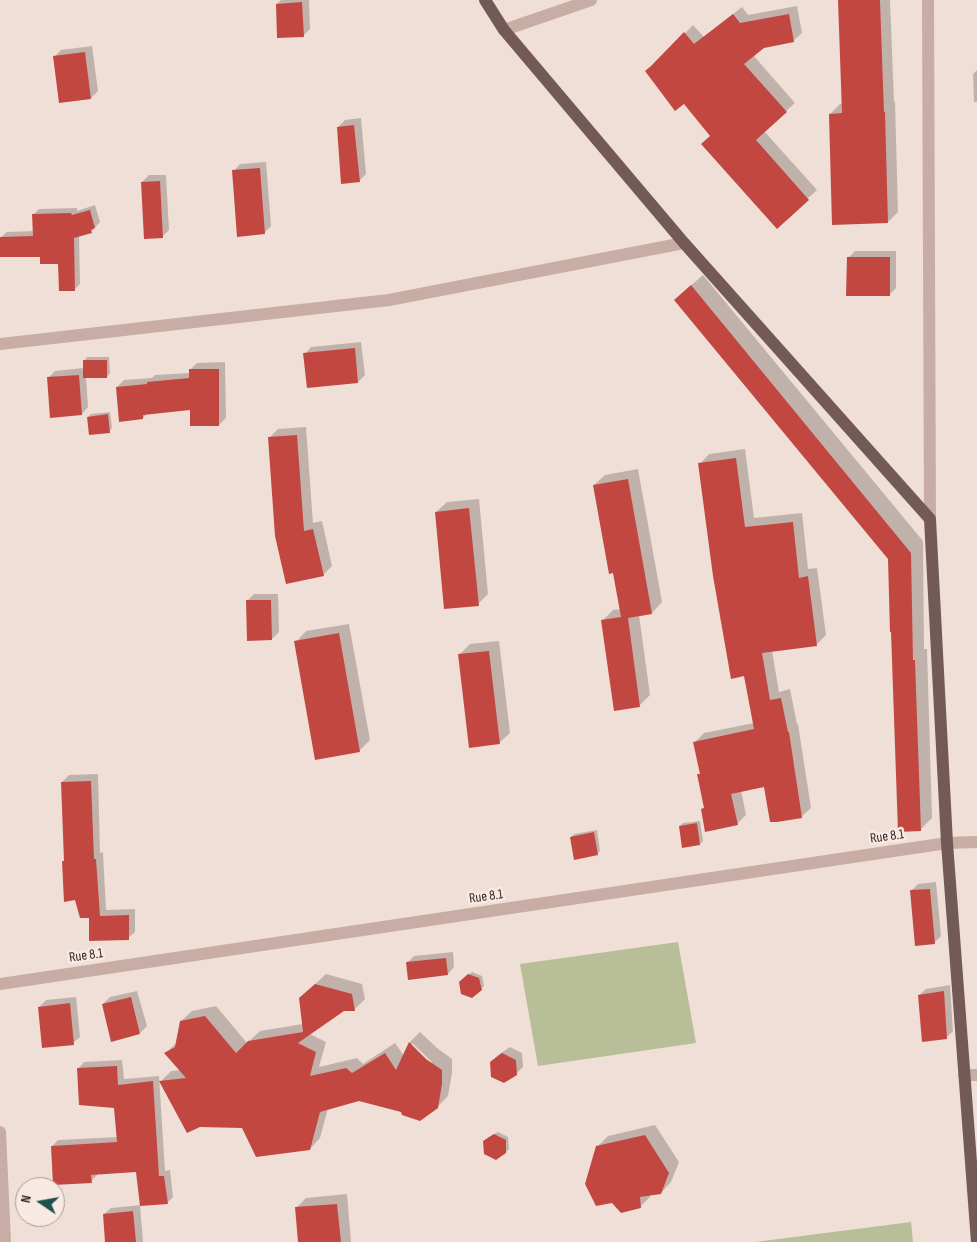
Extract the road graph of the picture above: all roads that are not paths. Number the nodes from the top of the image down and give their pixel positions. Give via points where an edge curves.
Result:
1 (485, 0) edge
2 (591, 0) edge
3 (928, 0) edge
4 (504, 30) junction
5 (684, 243) junction
6 (0, 344) edge
7 (930, 519) junction
8 (977, 842) edge
9 (948, 843) junction
10 (0, 984) edge
11 (971, 1075) edge
12 (0, 1132) edge
13 (2, 1202) edge
14 (5, 1242) edge
15 (976, 1242) edge

1 - 4 main road
2 - 4 street
3 - 7 street
4 - 5 main road
5 - 6 street via 388,300
5 - 7 main road
7 - 9 main road
8 - 9 street, Rue 8.1
9 - 10 street, Rue 8.1
9 - 11 main road
11 - 15 main road
12 - 13 street
13 - 14 street

